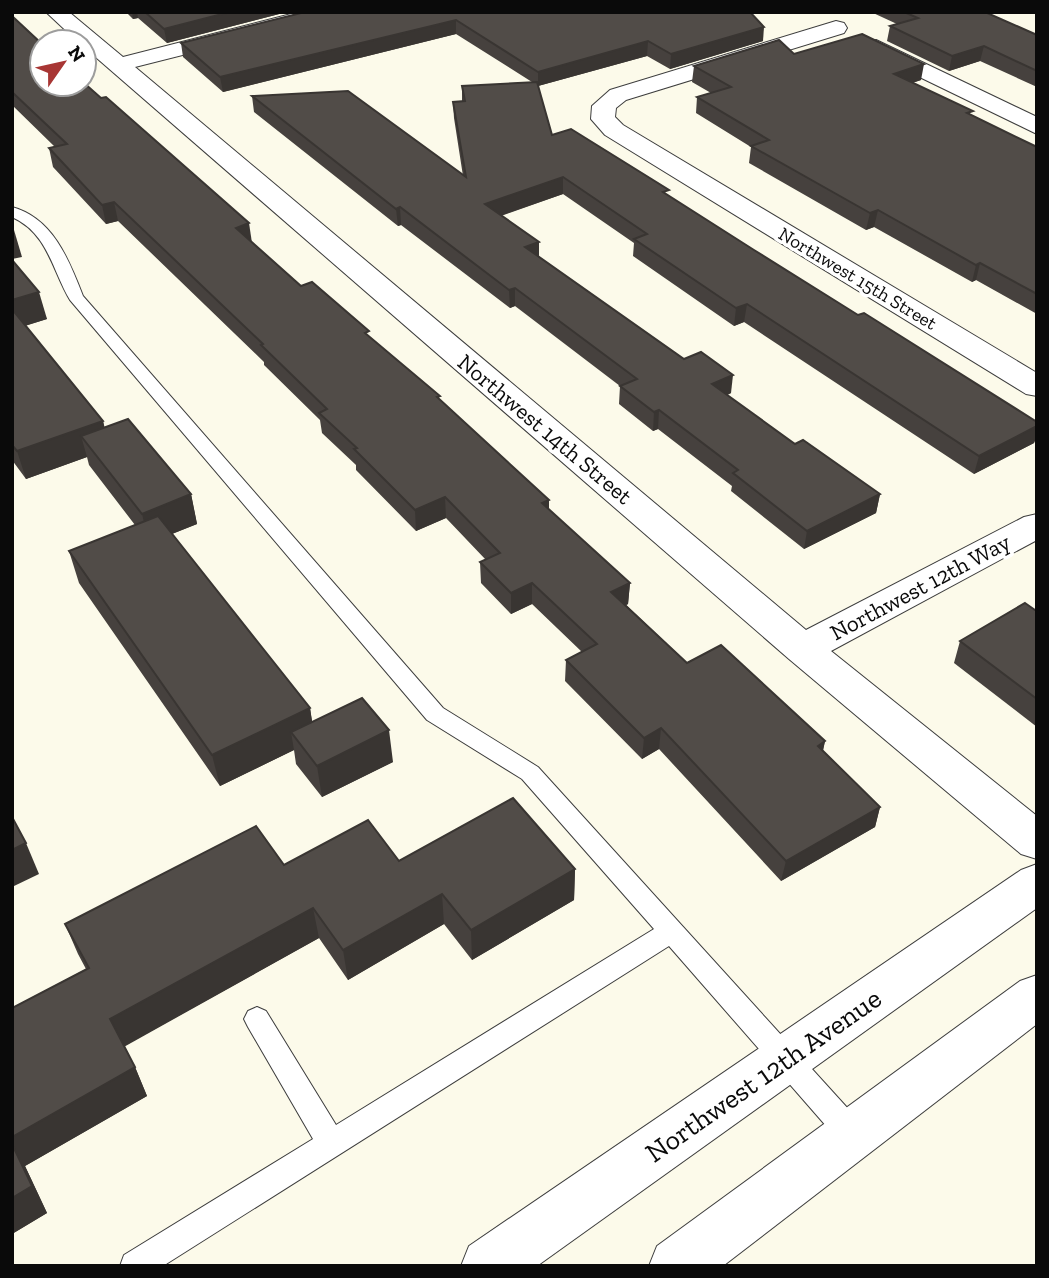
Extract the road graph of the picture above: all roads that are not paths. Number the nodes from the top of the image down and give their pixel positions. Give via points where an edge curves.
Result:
1 (56, 12) edge
2 (325, 12) edge
3 (805, 12) edge
4 (836, 28) junction
5 (118, 65) junction
6 (1037, 127) edge
7 (12, 211) edge
8 (1037, 387) edge
9 (1037, 525) edge
10 (803, 649) junction
11 (1037, 841) edge
12 (1037, 883) edge
13 (672, 932) junction
14 (1037, 996) edge
15 (257, 1019) dead end
16 (787, 1060) junction
17 (851, 1133) junction
18 (331, 1144) junction
19 (135, 1266) edge
20 (489, 1266) edge
21 (677, 1266) edge

1 - 5 street, Northwest 14th Street
2 - 5 street
3 - 4 street
4 - 6 street
4 - 8 street, Northwest 15th Street via 618,95 604,106 603,119 614,130
5 - 10 street, Northwest 14th Street
7 - 13 lane via 36,223 58,254 76,297 435,714 530,773
9 - 10 street, Northwest 12th Way
10 - 11 street, Northwest 14th Street
12 - 16 street, Northwest 12th Avenue
13 - 16 lane
13 - 18 lane
14 - 17 street
15 - 18 lane
16 - 17 lane
16 - 20 street, Northwest 12th Avenue
17 - 21 street
18 - 19 lane

